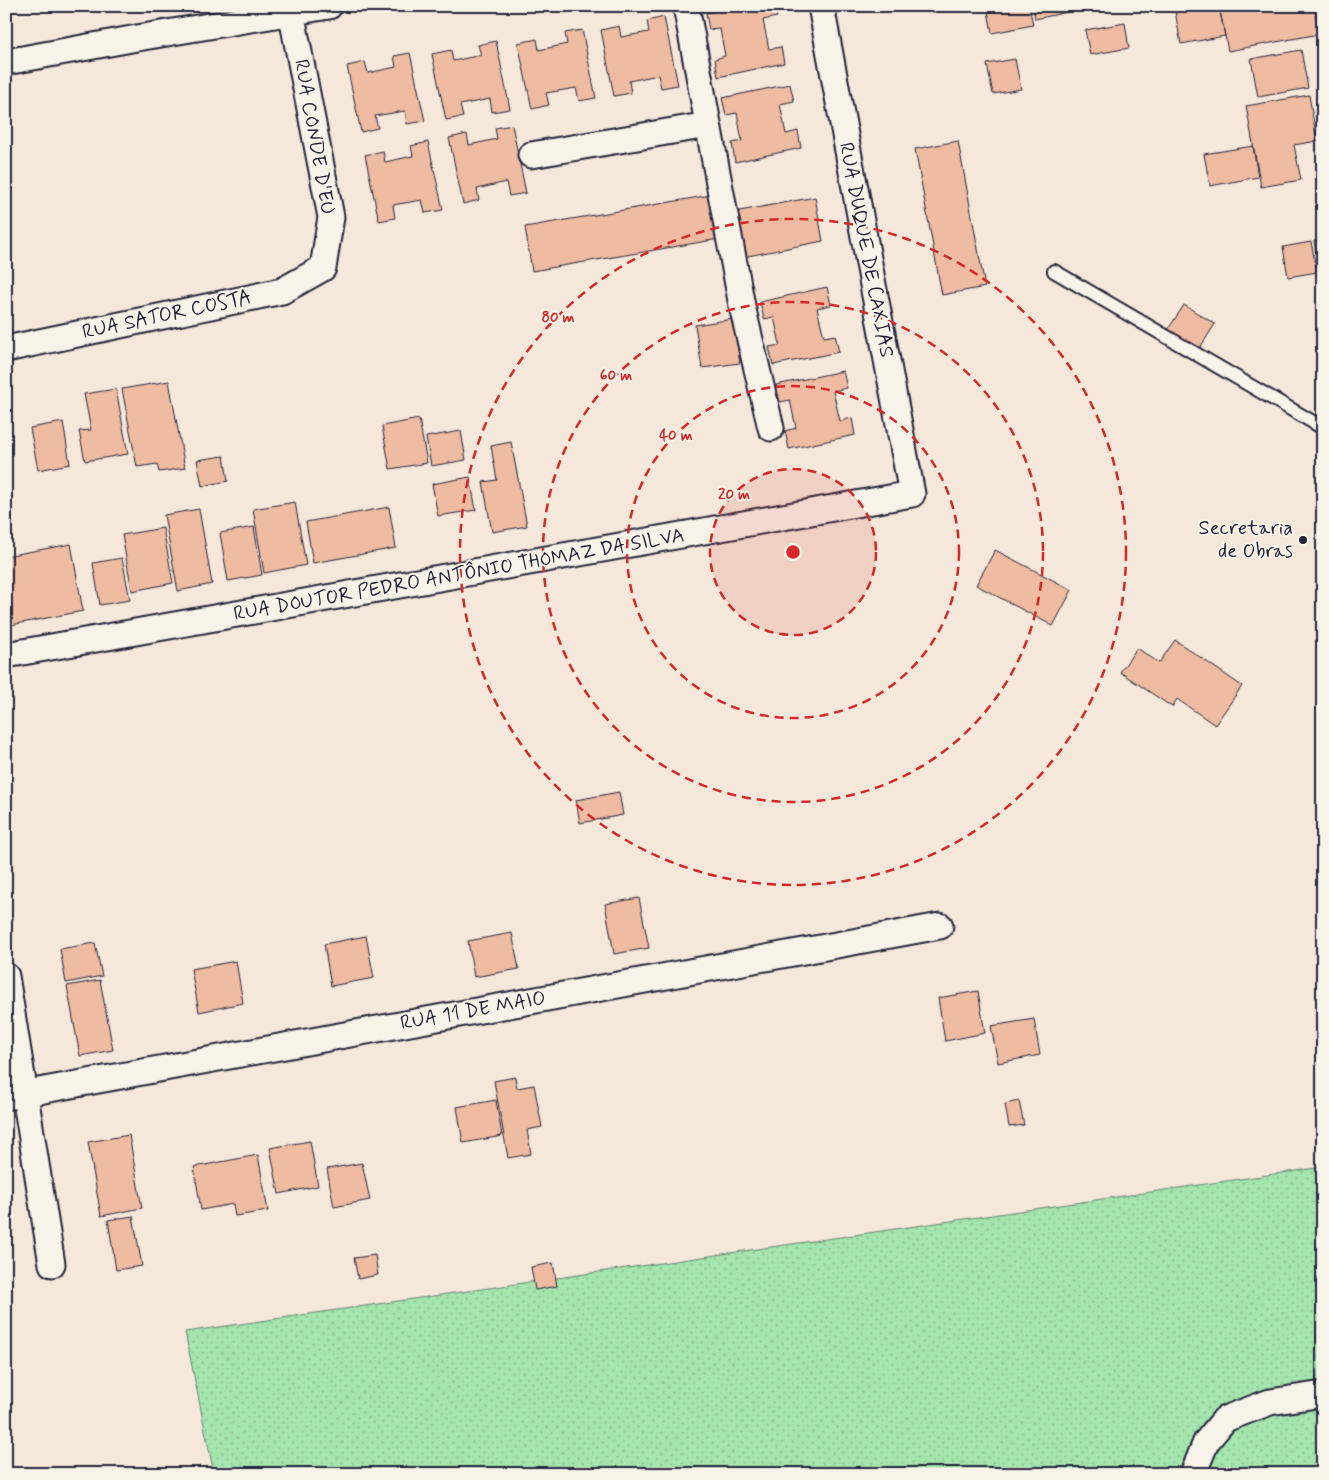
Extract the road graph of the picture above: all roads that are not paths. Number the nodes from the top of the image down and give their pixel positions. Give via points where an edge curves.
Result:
1 (329, 6) edge
2 (686, 6) edge
3 (821, 6) edge
4 (291, 9) edge
5 (6, 62) edge
6 (708, 126) junction
7 (532, 155) dead end
8 (323, 268) joint
9 (1054, 271) dead end
10 (6, 349) edge
11 (771, 428) dead end
12 (1323, 428) edge
13 (912, 494) joint
14 (6, 655) edge
15 (940, 926) dead end
16 (6, 976) edge
17 (16, 1095) edge
18 (52, 1264) dead end
19 (1323, 1394) edge
20 (1193, 1474) edge

1 - 4 street
2 - 6 street
3 - 13 street, RUA DUQUE DE CAXIAS
4 - 5 street
4 - 8 street, RUA CONDE D'EU via 331,217
6 - 7 street
6 - 11 street via 742,306
8 - 10 street, RUA SATOR COSTA via 282,291
9 - 12 lane
13 - 14 street, RUA DOUTOR PEDRO ANTÔNIO THOMAZ DA SILVA
15 - 17 street, RUA 11 DE MAIO
16 - 17 street
17 - 18 street
19 - 20 street via 1270,1402 1225,1419 1206,1442

